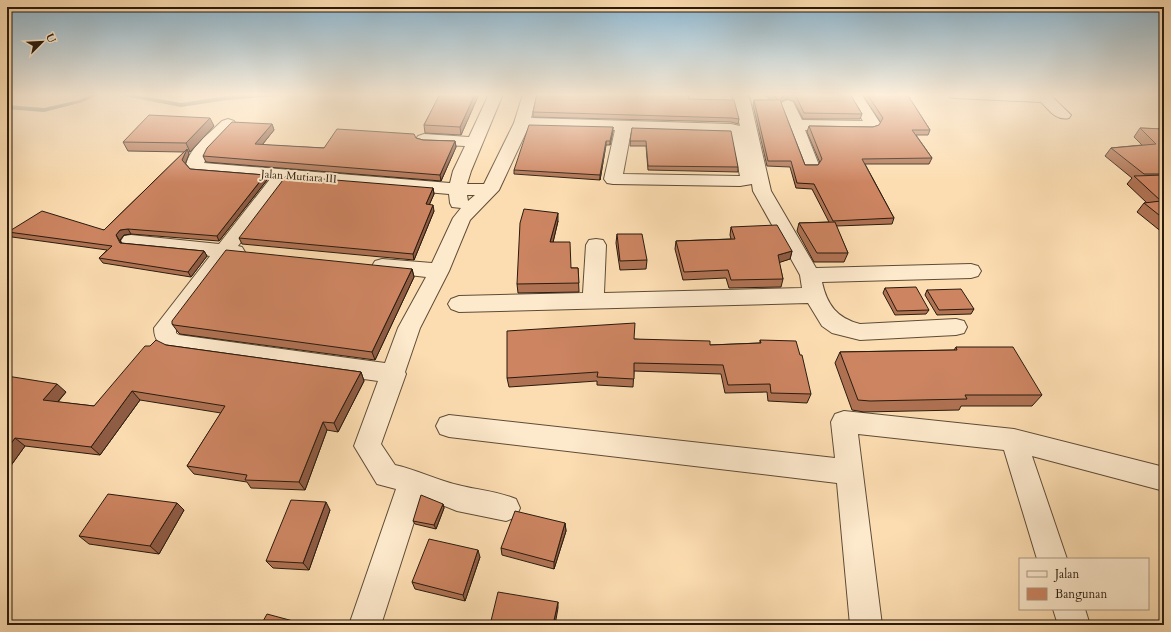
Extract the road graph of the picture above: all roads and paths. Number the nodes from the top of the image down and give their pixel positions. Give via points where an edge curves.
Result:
1 (483, 123) edge
2 (522, 123) edge
3 (539, 123) edge
4 (747, 123) edge
5 (872, 123) edge
6 (228, 124) edge
7 (796, 125) joint
8 (624, 126) junction
9 (424, 139) edge
10 (475, 142) junction
11 (810, 165) edge
12 (282, 176) junction
13 (457, 189) junction
14 (490, 190) junction
15 (462, 218) junction
16 (131, 241) dead end
17 (596, 245) dead end
18 (223, 250) junction
19 (254, 254) edge
20 (362, 264) edge
21 (439, 271) junction
22 (971, 271) dead end
23 (812, 285) junction
24 (593, 301) junction
25 (459, 304) dead end
26 (956, 326) dead end
27 (394, 374) junction
28 (449, 426) dead end
29 (1014, 440) junction
30 (849, 472) junction
31 (1164, 479) edge
32 (413, 481) junction
33 (506, 508) dead end
34 (1052, 558) edge
35 (1069, 610) edge
36 (365, 625) edge
37 (866, 625) edge
38 (1074, 625) edge

1 - 10 street
2 - 14 street
3 - 8 street
4 - 23 street via 762,191
5 - 7 street via 871,126
6 - 12 street, Jalan Mutiara III via 194,161 198,168
7 - 11 street
8 - 8 street via 614,179 740,181 747,180 749,176 740,134 736,130
9 - 10 street
10 - 13 street
12 - 13 street, Jalan Mutiara III
12 - 18 street
13 - 14 street, Jalan Mutiara III
13 - 15 street
14 - 15 street
15 - 21 street
16 - 18 street
17 - 24 street
18 - 19 street
18 - 27 street via 165,328 165,336 173,343
20 - 21 street
21 - 27 street via 409,328
22 - 23 street
23 - 24 street
23 - 26 street via 830,320 840,327 860,332
24 - 25 street
27 - 32 street via 367,446 387,475
28 - 30 street
29 - 30 street via 844,422
29 - 31 street
29 - 34 street
30 - 37 street
32 - 33 street via 457,498
32 - 36 street
35 - 38 street

